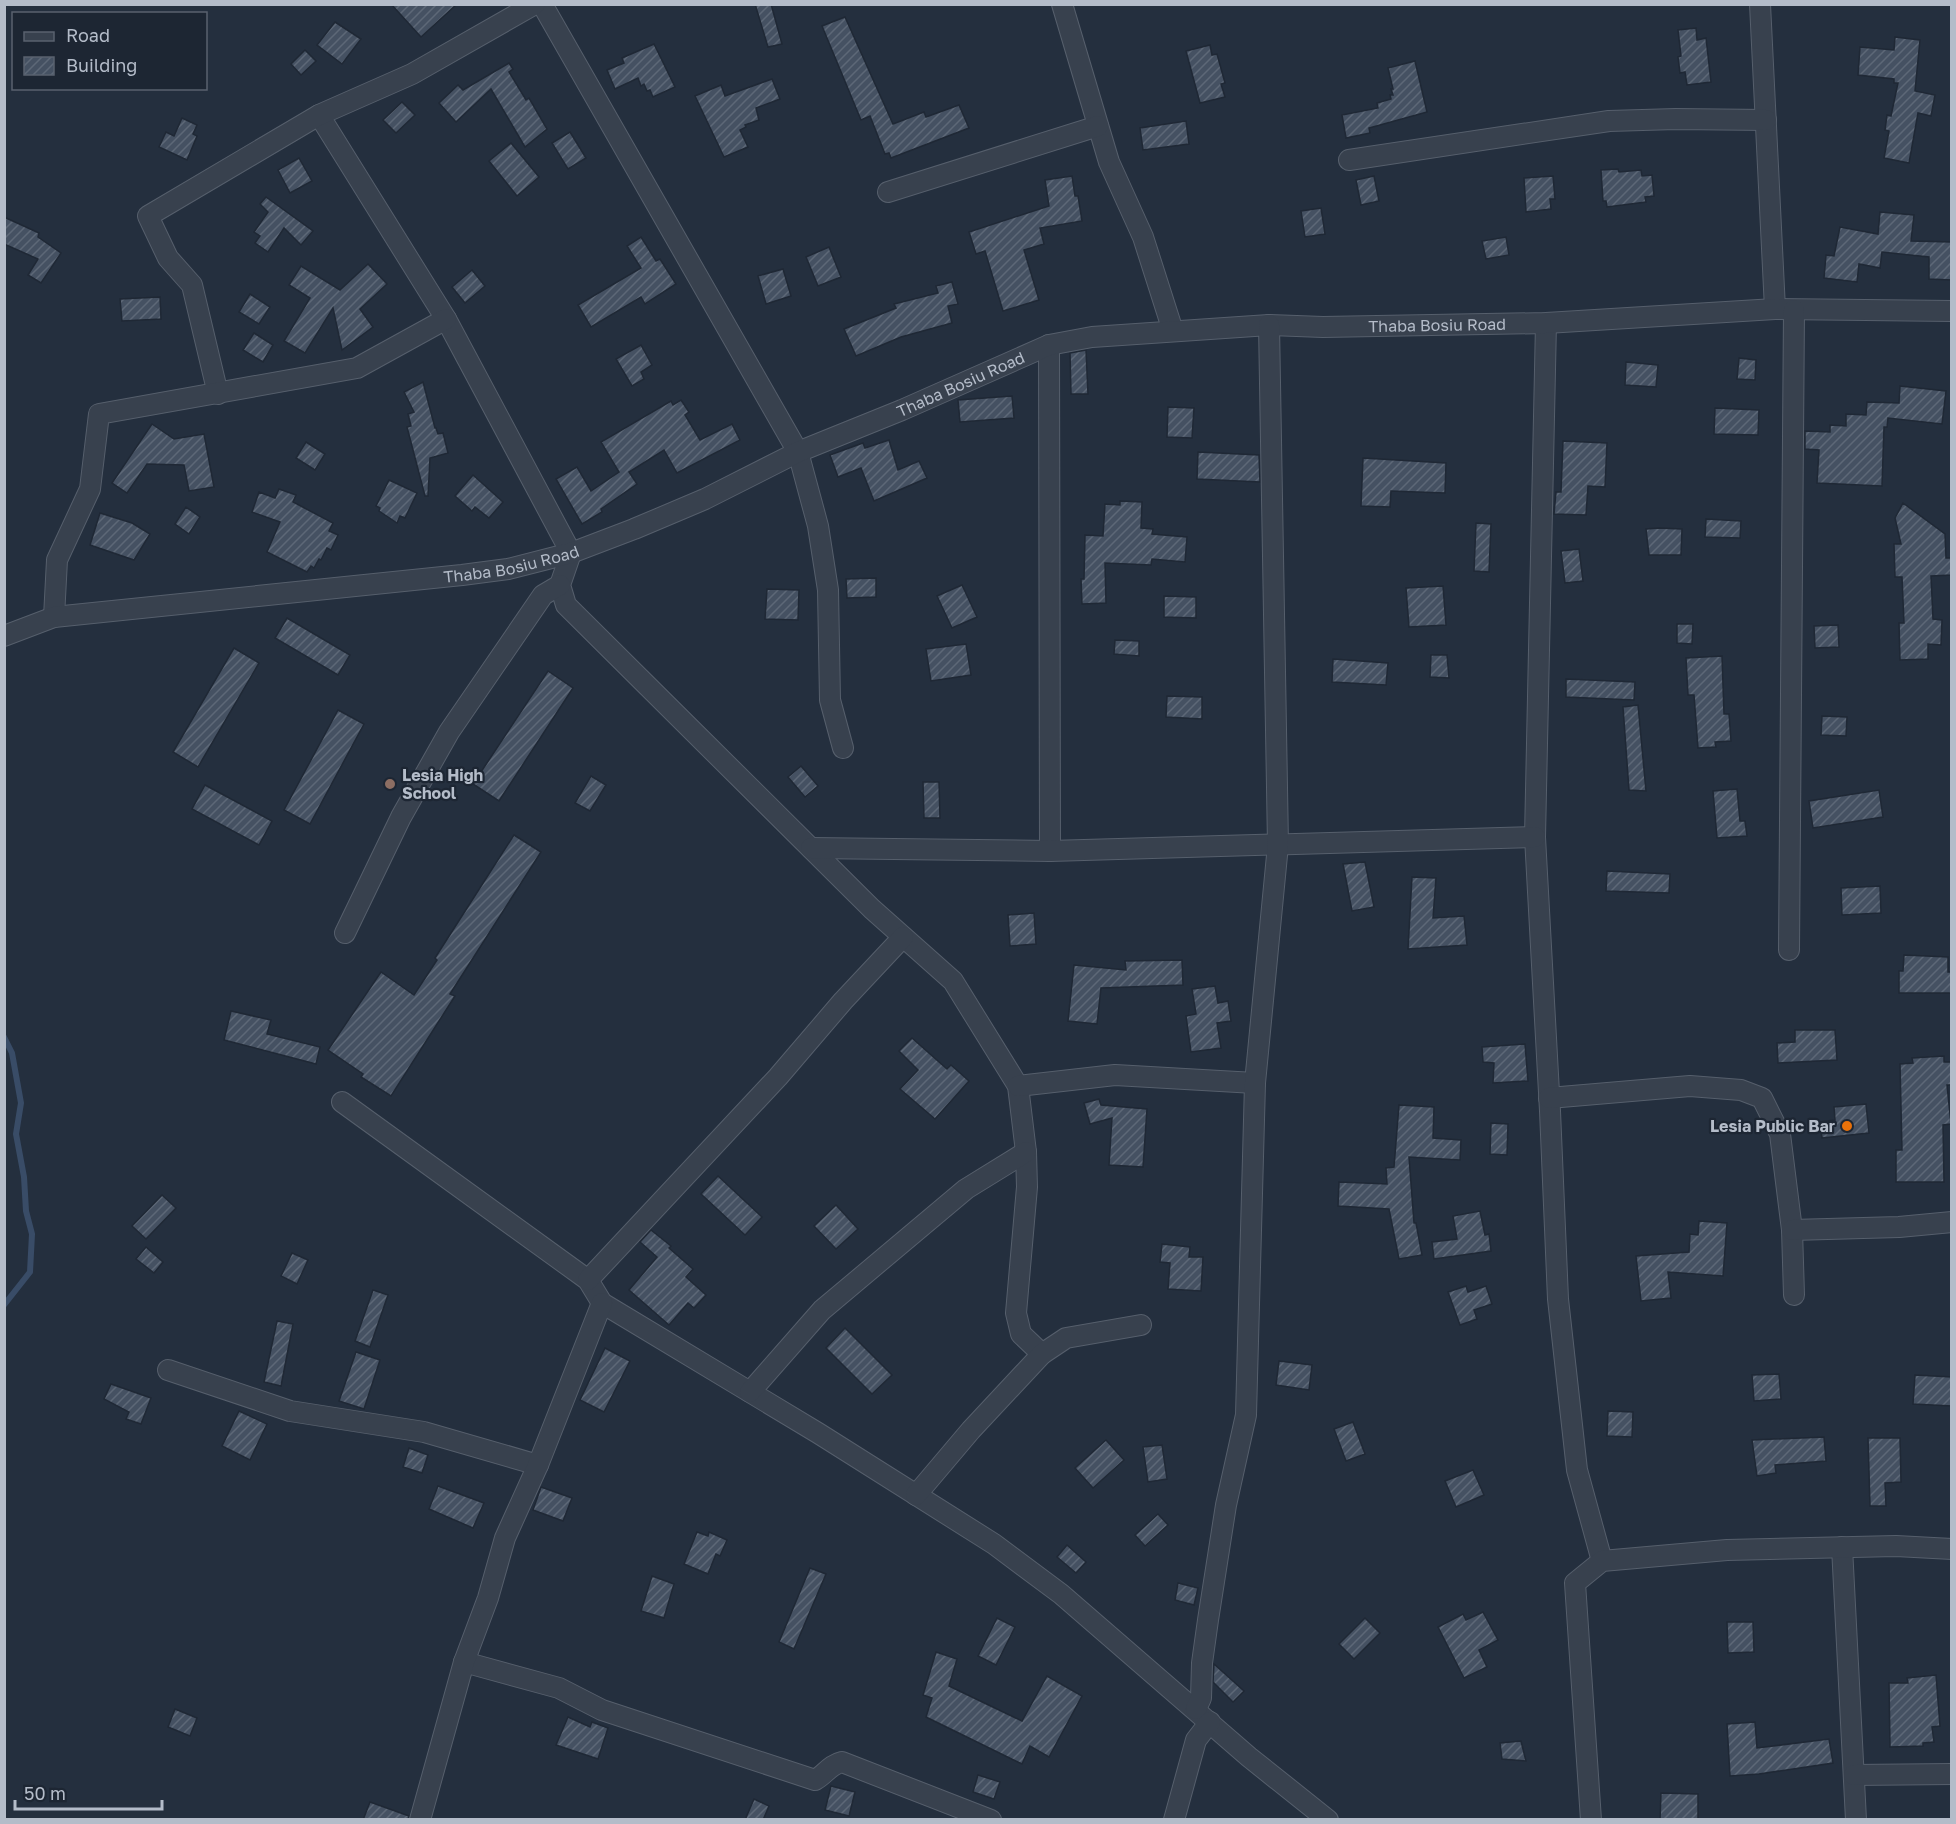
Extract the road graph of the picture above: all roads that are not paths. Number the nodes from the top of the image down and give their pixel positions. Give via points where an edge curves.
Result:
1 (535, 4) edge
2 (542, 4) edge
3 (1062, 4) edge
4 (1760, 4) edge
5 (319, 115) junction
6 (1766, 120) junction
7 (1098, 126) junction
8 (1349, 160) dead end
9 (888, 192) dead end
10 (1775, 309) junction
11 (1794, 310) junction
12 (1952, 311) edge
13 (446, 319) junction
14 (1546, 323) junction
15 (1269, 325) junction
16 (1173, 331) junction
17 (1049, 345) junction
18 (218, 394) junction
19 (798, 452) junction
20 (571, 553) junction
21 (560, 585) junction
22 (54, 617) junction
23 (4, 636) edge
24 (843, 748) dead end
25 (1535, 837) junction
26 (1278, 845) junction
27 (811, 848) junction
28 (1050, 850) junction
29 (345, 933) dead end
30 (903, 937) junction
31 (1789, 950) dead end
32 (1256, 1083) junction
33 (1018, 1086) junction
34 (342, 1102) dead end
35 (1550, 1105) junction
36 (1026, 1152) junction
37 (1952, 1222) edge
38 (1792, 1230) junction
39 (588, 1280) junction
40 (1794, 1295) dead end
41 (602, 1303) junction
42 (1141, 1325) dead end
43 (1042, 1354) junction
44 (168, 1370) dead end
45 (750, 1392) junction
46 (538, 1465) junction
47 (916, 1495) junction
48 (1842, 1547) junction
49 (1952, 1549) edge
50 (1602, 1561) junction
51 (464, 1662) junction
52 (1203, 1715) junction
53 (1952, 1774) edge
54 (1854, 1775) junction
55 (420, 1820) edge
56 (991, 1820) edge
57 (1174, 1820) edge
58 (1328, 1820) edge
59 (1592, 1820) edge
60 (1856, 1820) edge

1 - 5 street via 412,74
2 - 19 street
3 - 7 street
4 - 6 street
5 - 13 street
5 - 18 street via 148,216 168,258 192,285
6 - 8 street via 1609,121
6 - 10 street
7 - 9 street
7 - 16 street via 1109,162 1143,237
10 - 11 street, Thaba Bosiu Road
10 - 14 street, Thaba Bosiu Road
11 - 12 street, Thaba Bosiu Road
11 - 31 street
13 - 18 street via 357,368
13 - 20 street
14 - 15 street, Thaba Bosiu Road
14 - 25 street
15 - 16 street, Thaba Bosiu Road
15 - 26 street
16 - 17 street, Thaba Bosiu Road via 1092,337
17 - 19 street, Thaba Bosiu Road
17 - 28 street
18 - 22 street via 99,414 90,489 57,560
19 - 20 street, Thaba Bosiu Road via 705,499
19 - 24 street via 818,526 828,590 830,700
20 - 21 street
20 - 22 street, Thaba Bosiu Road via 508,569 462,575
21 - 27 street via 566,605
21 - 29 street via 543,595 449,732 401,817
22 - 23 street, Thaba Bosiu Road
25 - 26 street
25 - 35 street
26 - 28 street
26 - 32 street
27 - 28 street
27 - 30 street
30 - 33 street via 953,981
30 - 39 street
32 - 33 street via 1115,1075
32 - 52 street via 1246,1415 1226,1505 1208,1620 1202,1663
33 - 36 street
34 - 39 street
35 - 38 street via 1690,1086 1741,1090 1762,1098 1780,1134
35 - 50 street via 1558,1299 1577,1470
36 - 43 street via 1027,1187 1016,1313 1021,1334
36 - 45 street via 966,1189 822,1310
37 - 38 street
38 - 40 street
39 - 41 street
41 - 45 street
41 - 46 street
42 - 43 street via 1066,1338
43 - 47 street
44 - 46 street via 290,1411 424,1432
45 - 47 street
46 - 51 street via 506,1538
47 - 52 street via 994,1544 1061,1594
48 - 49 street
48 - 50 street via 1727,1550
48 - 54 street
50 - 59 street via 1575,1583
51 - 55 street
51 - 56 street via 560,1688 602,1710 815,1780 832,1765 842,1762
52 - 57 street
52 - 58 street
53 - 54 street
54 - 60 street

